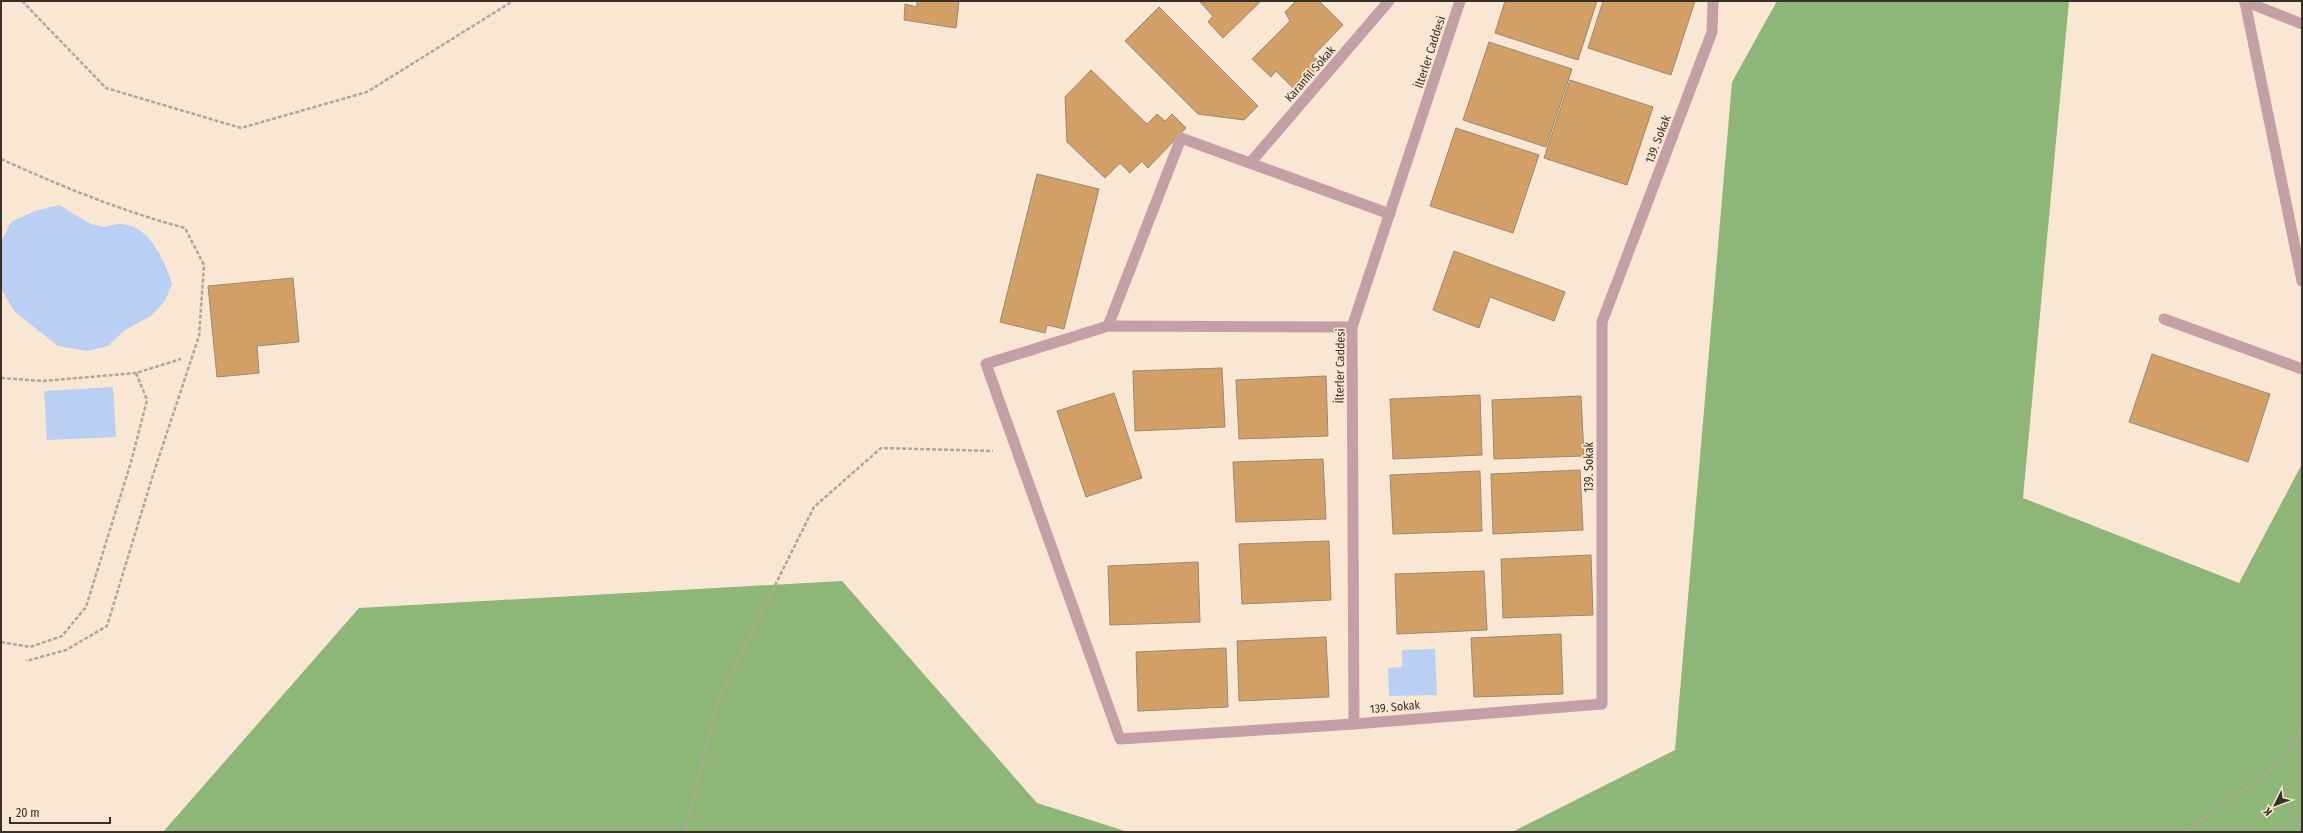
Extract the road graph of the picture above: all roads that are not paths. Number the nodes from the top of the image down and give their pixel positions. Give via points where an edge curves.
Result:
1 (1389, 1) edge
2 (1460, 1) edge
3 (1713, 1) edge
4 (2244, 2) edge
5 (2302, 24) edge
6 (1250, 163) junction
7 (1390, 214) junction
8 (2302, 281) edge
9 (2164, 319) dead end
10 (1108, 326) junction
11 (1352, 327) junction
12 (2302, 369) edge
13 (1354, 724) junction

1 - 6 street, Karanfil Sokak
2 - 7 street, İlterler Caddesi
3 - 13 street, 139. Sokak via 1712,32 1602,322 1602,704
4 - 5 street
4 - 8 street
6 - 7 street
6 - 10 street via 1181,138
7 - 11 street, İlterler Caddesi
9 - 12 street
10 - 11 street
10 - 13 street via 986,364 1120,739
11 - 13 street, İlterler Caddesi

